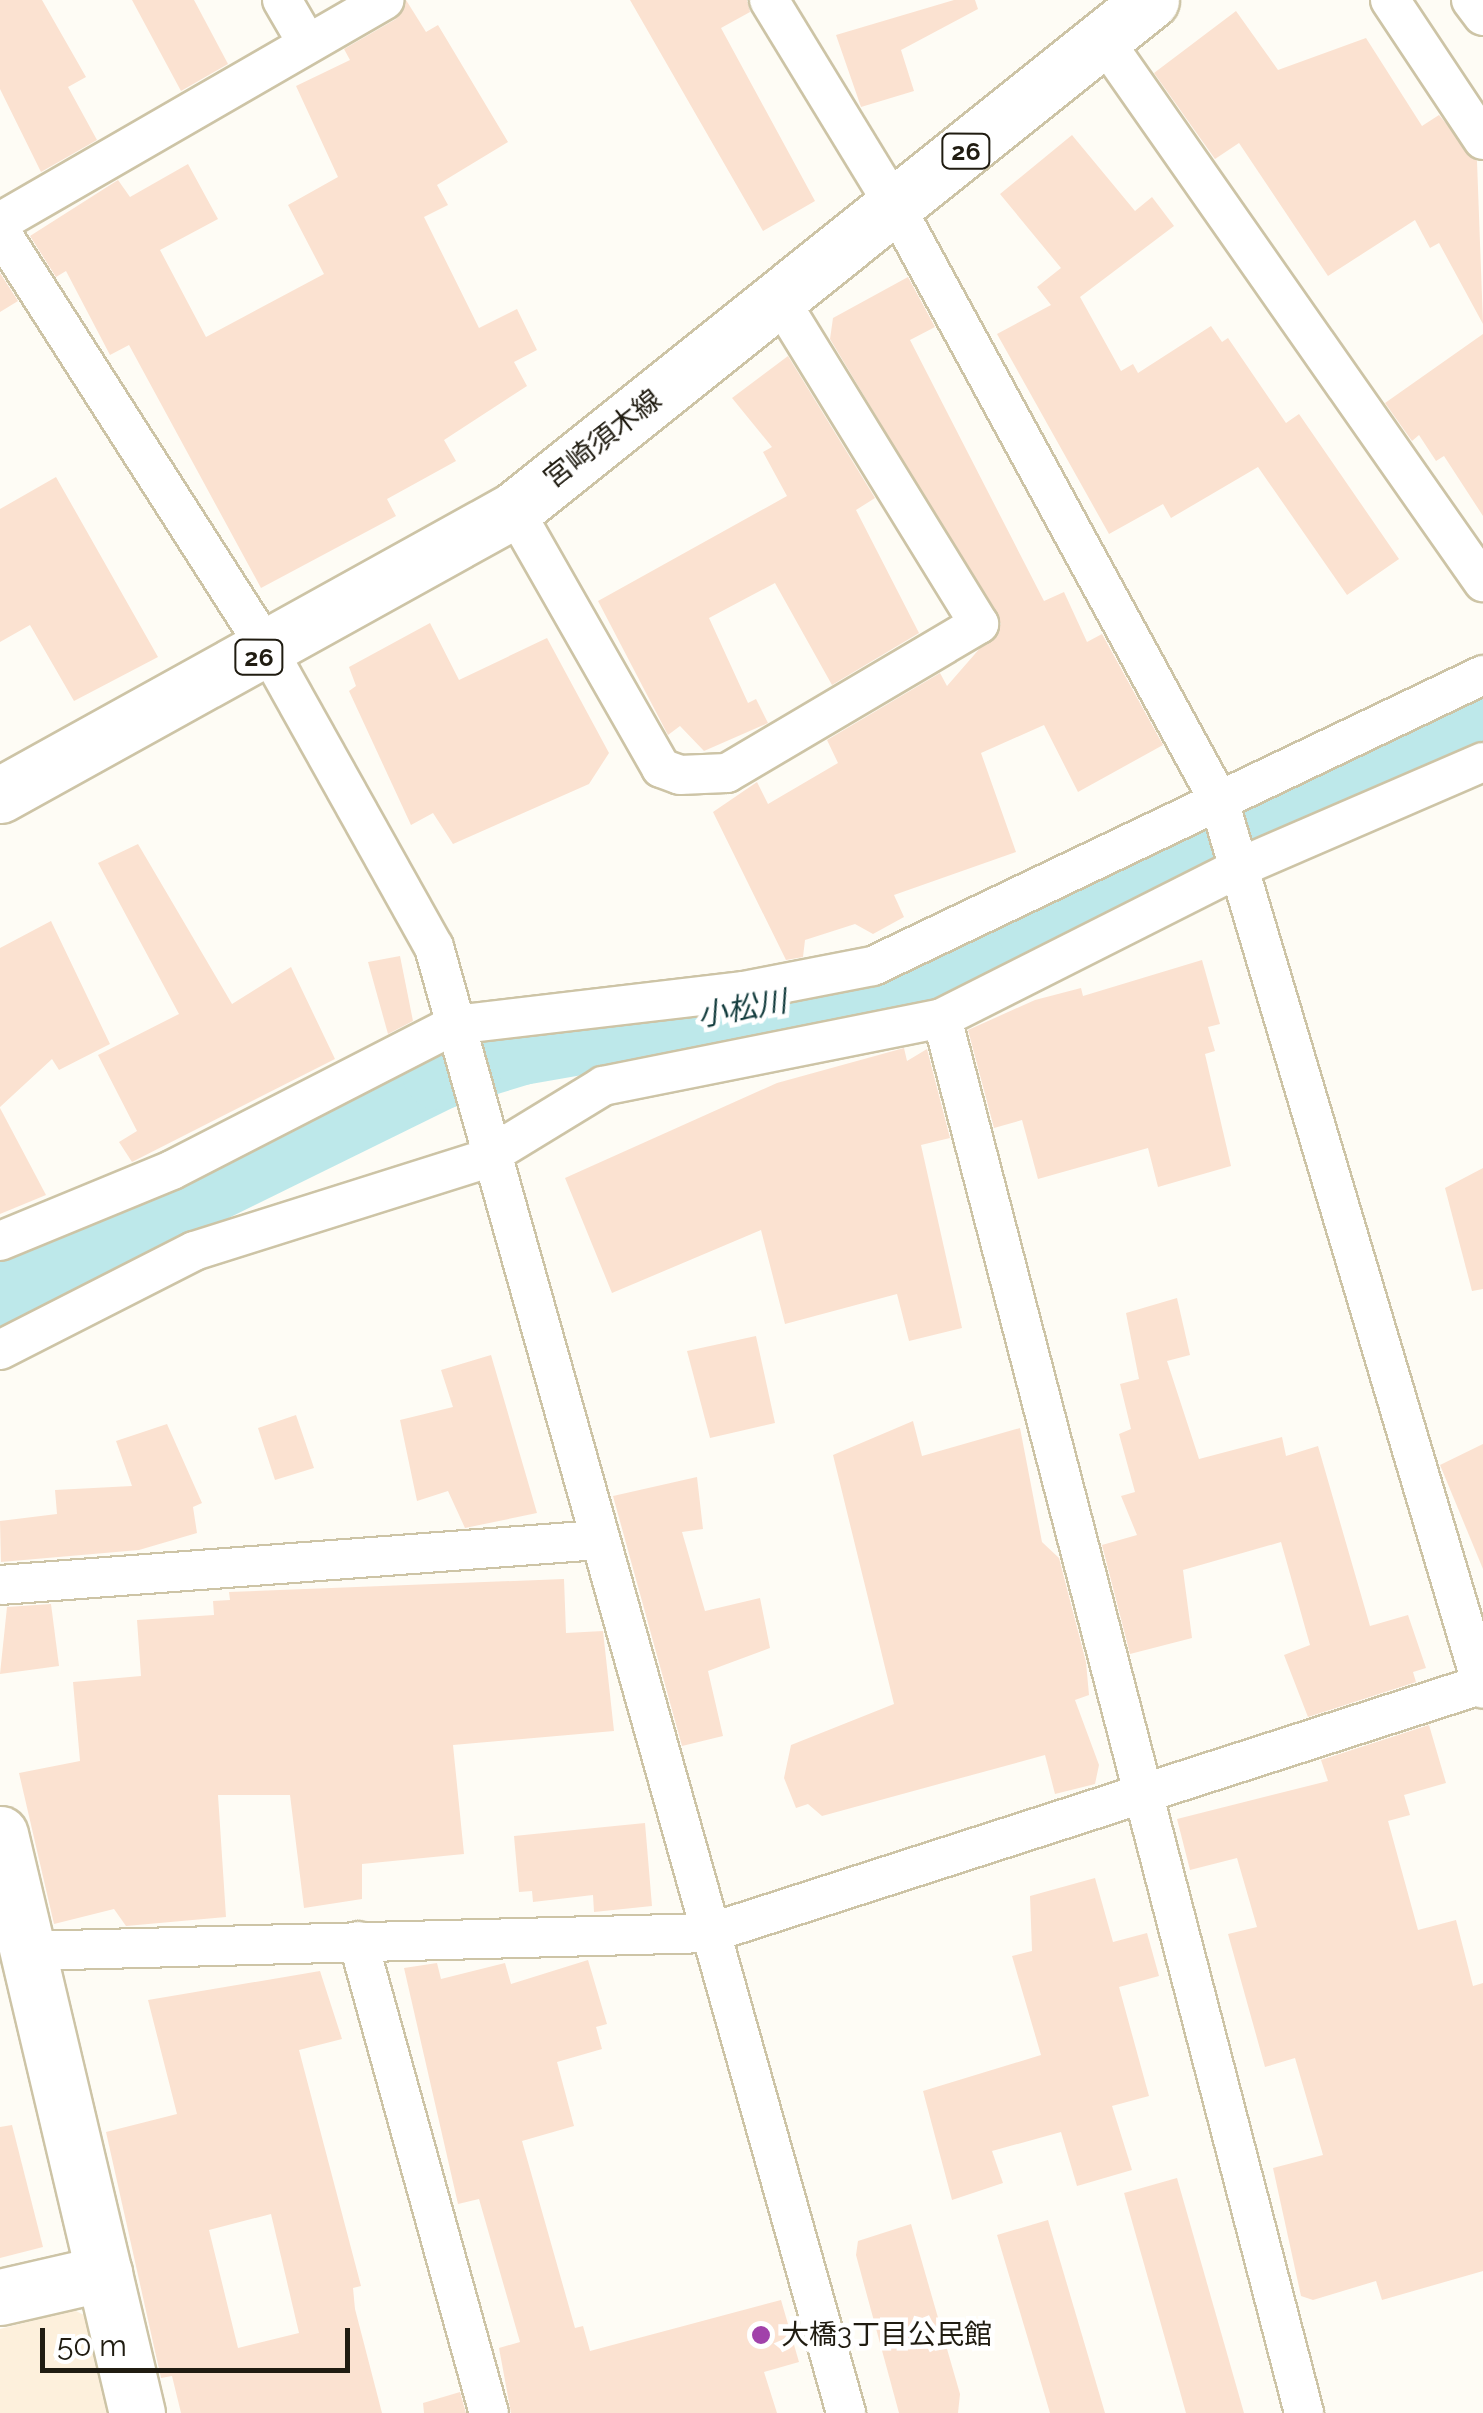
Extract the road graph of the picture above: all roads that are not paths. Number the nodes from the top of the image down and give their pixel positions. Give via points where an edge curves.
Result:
1 (282, 0) edge
2 (384, 0) edge
3 (769, 0) edge
4 (1151, 0) edge
5 (1390, 0) edge
6 (1472, 0) edge
7 (1483, 16) edge
8 (1103, 39) junction
9 (306, 43) junction
10 (1483, 140) edge
11 (896, 208) junction
12 (0, 222) edge
13 (0, 231) edge
14 (780, 300) junction
15 (514, 510) junction
16 (1483, 582) edge
17 (270, 652) junction
18 (1483, 674) edge
19 (1483, 762) edge
20 (0, 795) edge
21 (1219, 800) junction
22 (1245, 866) junction
23 (942, 1018) junction
24 (454, 1025) junction
25 (490, 1156) junction
26 (0, 1241) edge
27 (0, 1350) edge
28 (599, 1540) junction
29 (0, 1585) edge
30 (1483, 1686) edge
31 (1146, 1796) junction
32 (0, 1834) edge
33 (710, 1934) junction
34 (358, 1941) junction
35 (27, 1951) junction
36 (104, 2273) junction
37 (0, 2297) edge
38 (137, 2413) edge
39 (489, 2413) edge
40 (846, 2413) edge
41 (1304, 2413) edge

1 - 9 street
2 - 9 street
3 - 11 street
4 - 8 main road, 宮崎須木線 / 26
5 - 10 street
6 - 7 street
8 - 11 main road, 宮崎須木線 / 26
8 - 16 street
9 - 12 street
11 - 14 main road, 宮崎須木線 / 26
11 - 21 street
13 - 17 street
14 - 15 main road, 宮崎須木線 / 26
14 - 15 street via 979,624 727,774 680,775 661,768
15 - 17 main road, 宮崎須木線 / 26
17 - 20 main road, 宮崎須木線 / 26
17 - 24 street via 434,947
18 - 21 street
19 - 22 street
21 - 22 street
21 - 24 street via 873,966 744,992
22 - 23 street
22 - 30 street
23 - 25 street via 602,1086
23 - 31 street
24 - 25 street
24 - 26 street via 172,1170
25 - 27 street via 194,1251
25 - 28 street
28 - 29 street
28 - 33 street
30 - 31 street
31 - 33 street
31 - 41 street
32 - 35 main road
33 - 34 street
33 - 40 street
34 - 35 street
34 - 39 street
35 - 36 main road
36 - 37 main road
36 - 38 main road

